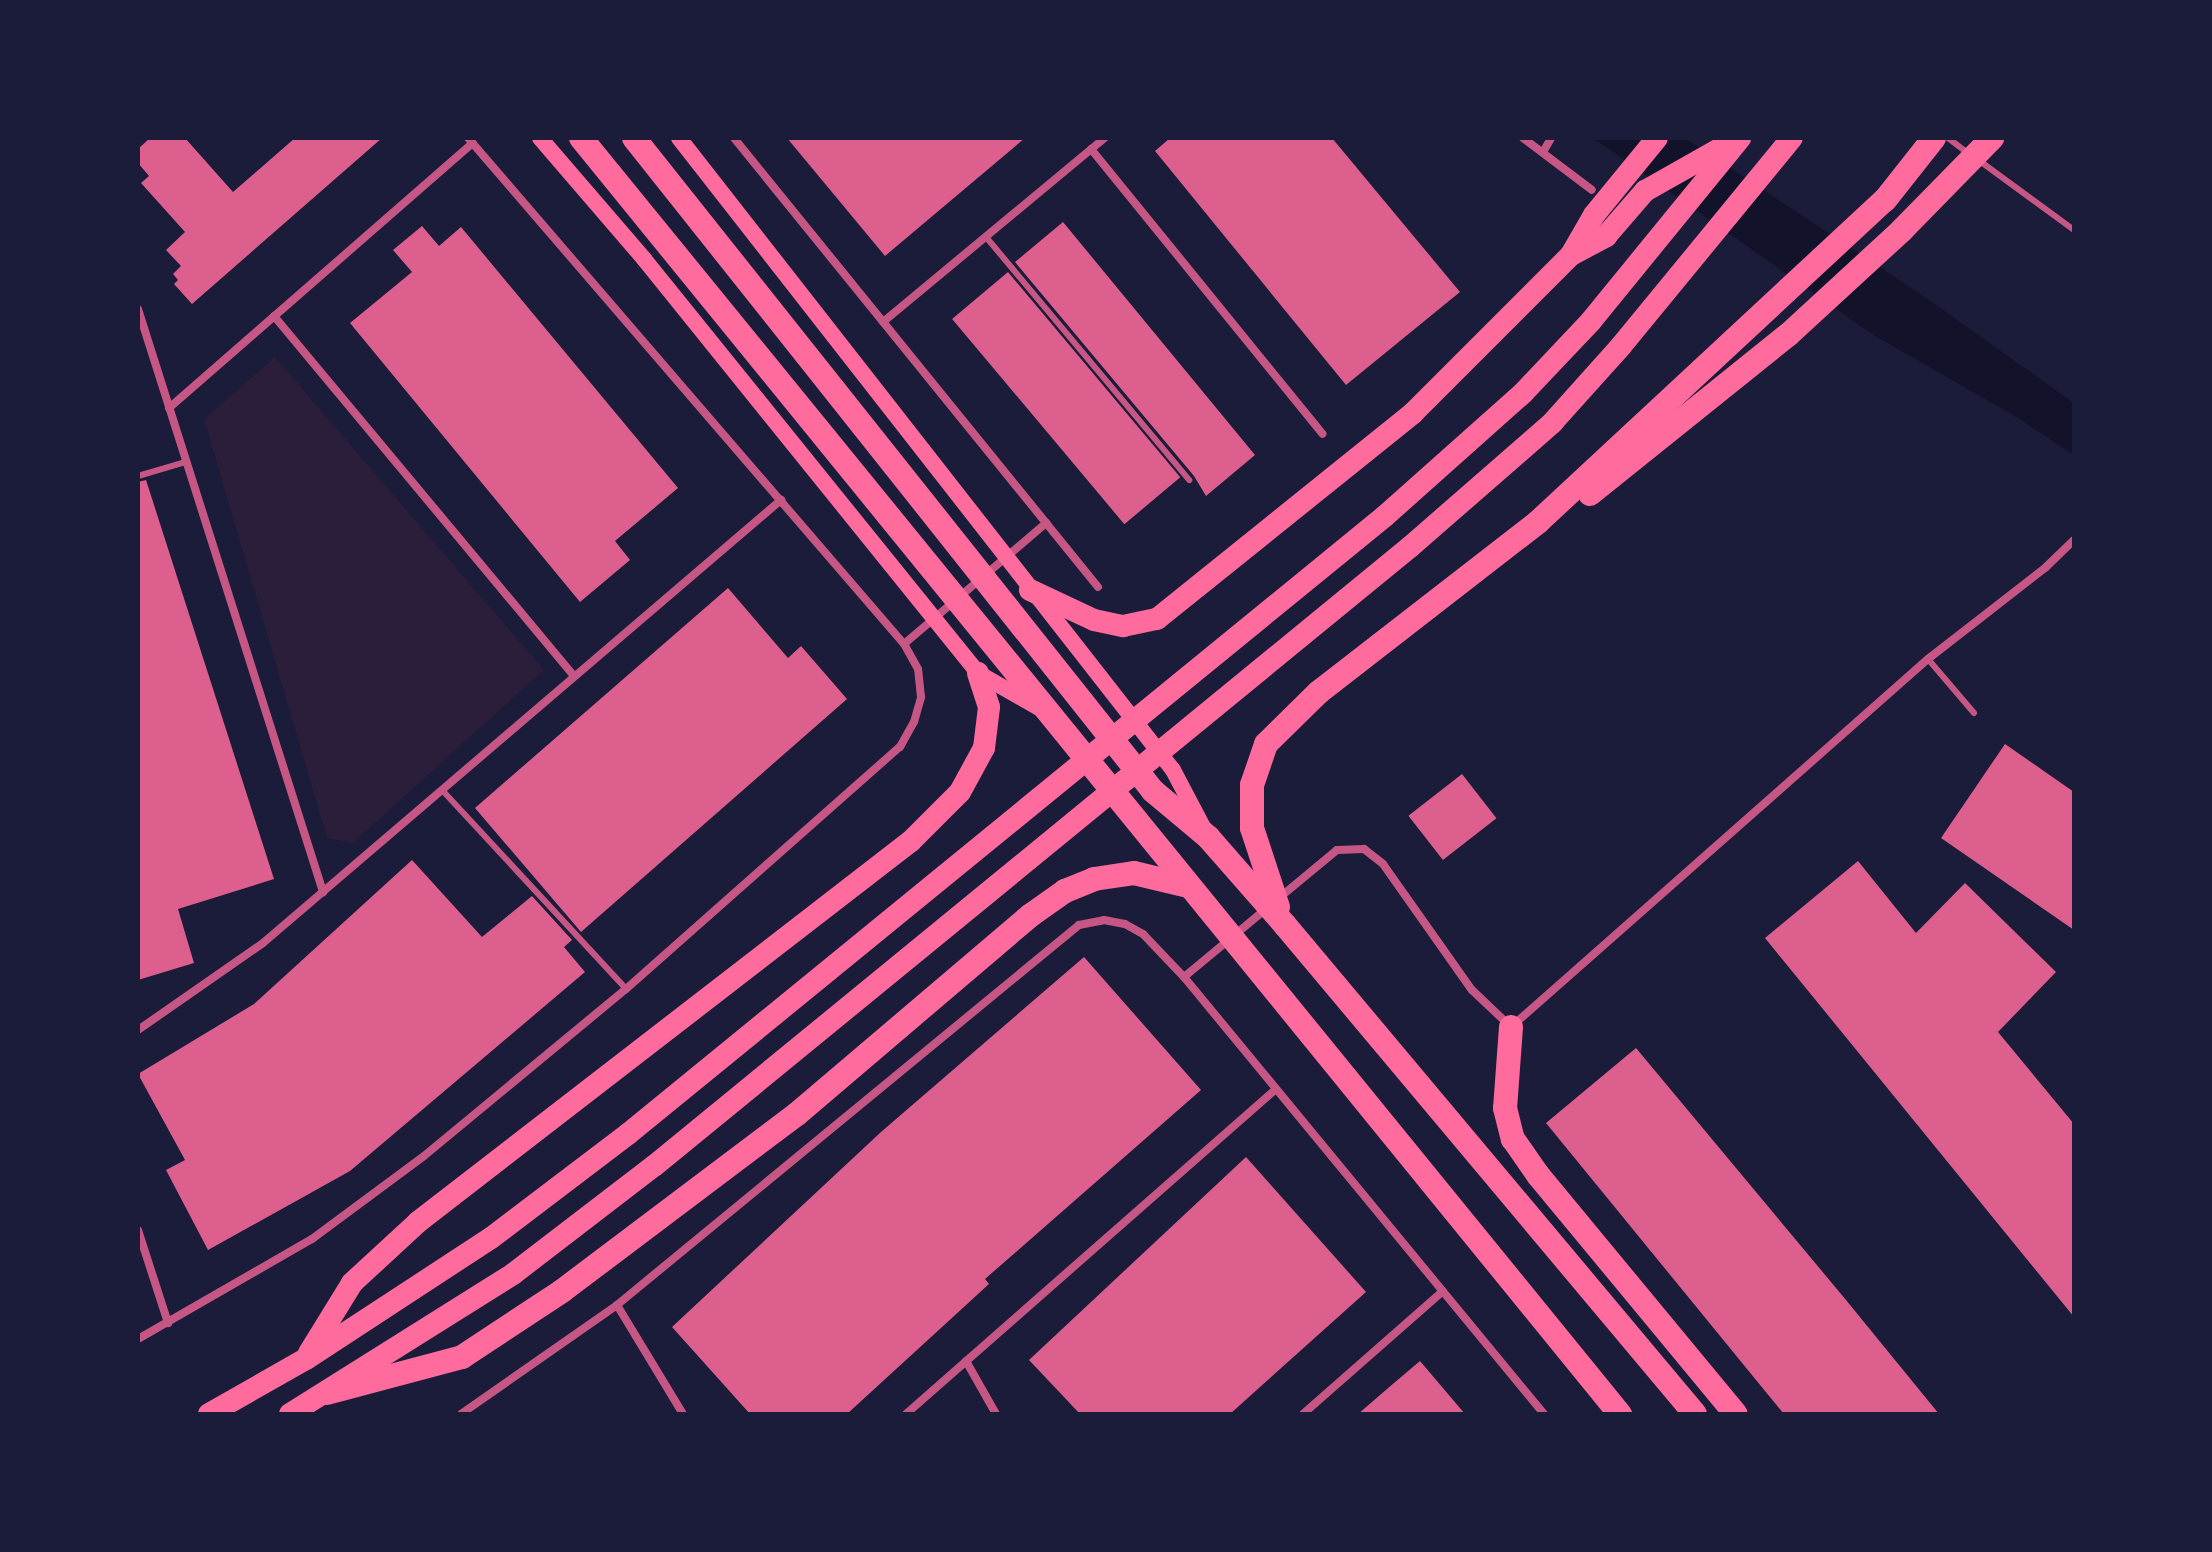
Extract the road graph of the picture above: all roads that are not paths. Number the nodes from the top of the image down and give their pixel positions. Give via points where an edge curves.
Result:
1 (540, 138) edge
2 (581, 138) edge
3 (634, 138) edge
4 (679, 138) edge
5 (734, 138) edge
6 (1105, 138) edge
7 (1523, 138) edge
8 (1551, 138) edge
9 (1657, 138) edge
10 (1740, 138) edge
11 (1792, 138) edge
12 (1803, 138) edge
13 (1934, 138) edge
14 (1948, 138) edge
15 (1992, 138) edge
16 (470, 140) edge
17 (1091, 149) junction
18 (1543, 152) junction
19 (1773, 161) junction
20 (1592, 190) dead end
21 (2074, 230) edge
22 (986, 237) junction
23 (1571, 255) junction
24 (138, 309) edge
25 (274, 316) junction
26 (883, 322) junction
27 (169, 408) junction
28 (1323, 434) dead end
29 (186, 462) junction
30 (138, 476) edge
31 (1189, 480) dead end
32 (781, 500) junction
33 (1538, 522) junction
34 (1046, 523) junction
35 (2074, 540) edge
36 (1098, 587) dead end
37 (1030, 590) junction
38 (904, 644) junction
39 (1928, 659) junction
40 (978, 673) junction
41 (573, 675) junction
42 (1044, 710) junction
43 (1974, 713) dead end
44 (442, 790) junction
45 (1208, 837) junction
46 (1188, 886) junction
47 (323, 892) junction
48 (1285, 925) junction
49 (1184, 977) junction
50 (626, 989) junction
51 (1511, 1027) junction
52 (138, 1030) edge
53 (1276, 1089) junction
54 (138, 1230) edge
55 (1443, 1291) junction
56 (617, 1305) junction
57 (168, 1323) junction
58 (138, 1339) edge
59 (306, 1359) junction
60 (966, 1361) junction
61 (327, 1393) junction
62 (1613, 1405) edge
63 (209, 1414) edge
64 (290, 1414) edge
65 (461, 1414) edge
66 (683, 1414) edge
67 (906, 1414) edge
68 (996, 1414) edge
69 (1303, 1414) edge
70 (1544, 1414) edge
71 (1695, 1414) edge
72 (1736, 1414) edge

1 - 40 main road
2 - 42 highway
3 - 45 highway via 1153,791
4 - 37 main road
5 - 26 street
6 - 17 street
7 - 18 street
8 - 18 street
9 - 23 highway via 1594,215
10 - 23 highway via 1645,191 1606,236
10 - 59 highway via 1591,321 1523,393 1385,516 628,1134 491,1238
11 - 19 highway
12 - 19 highway
13 - 33 highway via 1885,200
14 - 21 lane
15 - 33 highway via 1788,335 1595,492
16 - 25 street
16 - 32 street
17 - 22 street
17 - 28 street
18 - 20 street
19 - 61 highway via 1552,423 1410,547 654,1166 513,1274
22 - 26 street
22 - 31 lane
23 - 37 highway via 1413,413 1157,619 1123,626 1094,620
24 - 27 street
25 - 27 street
25 - 41 street
26 - 34 street
27 - 29 street
29 - 30 lane
29 - 47 street
32 - 38 street
32 - 41 street
33 - 48 highway via 1319,692 1266,744 1252,785 1252,828
34 - 36 street
34 - 38 street
35 - 39 street
37 - 45 main road via 1173,770
38 - 50 street via 918,669 921,697 900,747
39 - 43 lane
39 - 51 street
40 - 42 main road
40 - 59 highway via 989,707 984,748 960,792 911,841 418,1222 352,1283
41 - 44 street
42 - 46 highway
44 - 47 street
44 - 50 lane
45 - 48 highway
46 - 61 highway via 1134,873 1094,879 1065,891 797,1114 562,1291 462,1357
46 - 62 highway
47 - 52 street via 263,943
48 - 71 highway
49 - 51 street via 1337,850 1364,849 1383,864 1472,990
49 - 53 street
49 - 56 street via 1143,934 1125,924 1104,920 1079,925
50 - 57 street via 424,1156 312,1239
51 - 72 highway via 1505,1108 1513,1139
53 - 55 street
53 - 60 street
54 - 57 street
55 - 69 street
55 - 70 street
56 - 65 street
56 - 66 street
57 - 58 street
59 - 63 highway
60 - 67 street
60 - 68 street
61 - 64 highway

